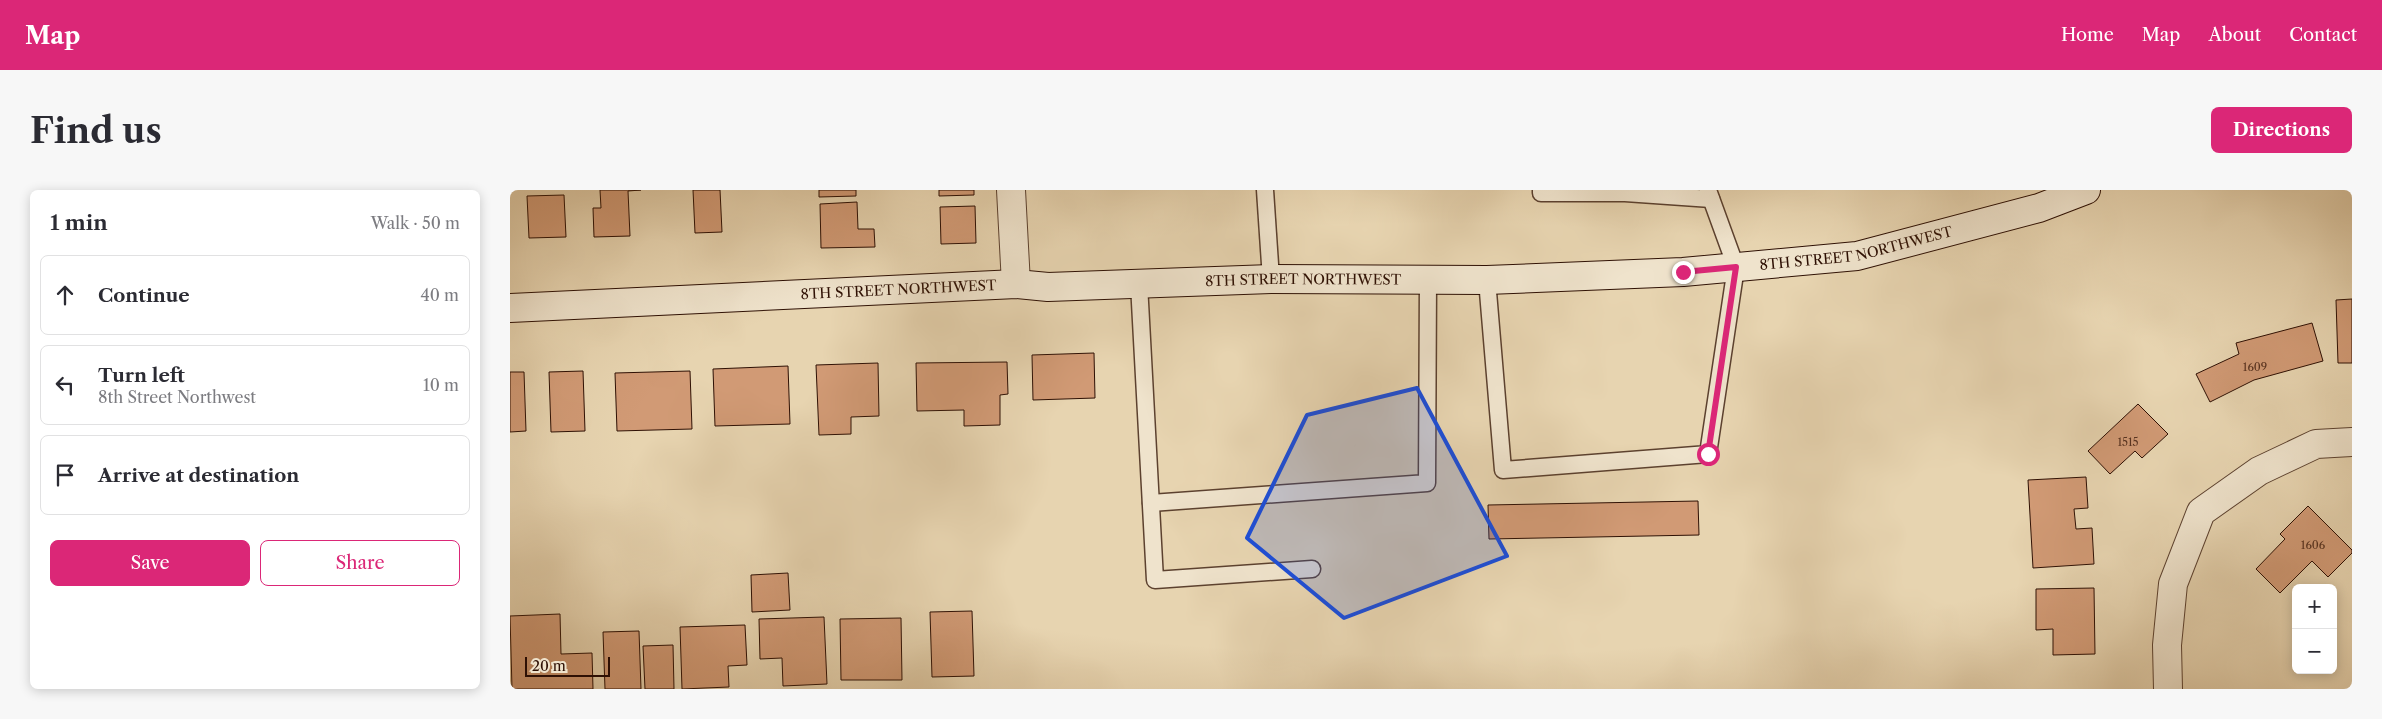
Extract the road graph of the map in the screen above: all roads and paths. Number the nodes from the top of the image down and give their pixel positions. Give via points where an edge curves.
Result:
1 (1011, 190) edge
2 (1265, 190) edge
3 (1541, 190) edge
4 (2086, 190) edge
5 (1710, 194) edge
6 (1736, 267) junction
7 (1271, 279) junction
8 (1428, 280) junction
9 (1487, 280) junction
10 (1016, 284) junction
11 (1139, 284) junction
12 (510, 308) edge
13 (2352, 442) edge
14 (1151, 503) junction
15 (1312, 569) dead end
16 (2168, 689) edge

1 - 10 street
2 - 7 lane
3 - 5 lane via 1541,193
4 - 6 street, 8TH STREET NORTHWEST via 2039,208 1857,256
5 - 6 lane
6 - 9 street, 8TH STREET NORTHWEST
6 - 9 lane via 1708,454 1503,470
7 - 8 street, 8TH STREET NORTHWEST
7 - 11 street, 8TH STREET NORTHWEST
8 - 9 street, 8TH STREET NORTHWEST
8 - 14 lane via 1427,483
10 - 11 street, 8TH STREET NORTHWEST
10 - 12 street, 8TH STREET NORTHWEST
11 - 14 lane
13 - 16 street via 2316,444 2259,470 2201,512 2173,584 2167,645
14 - 15 lane via 1155,580

